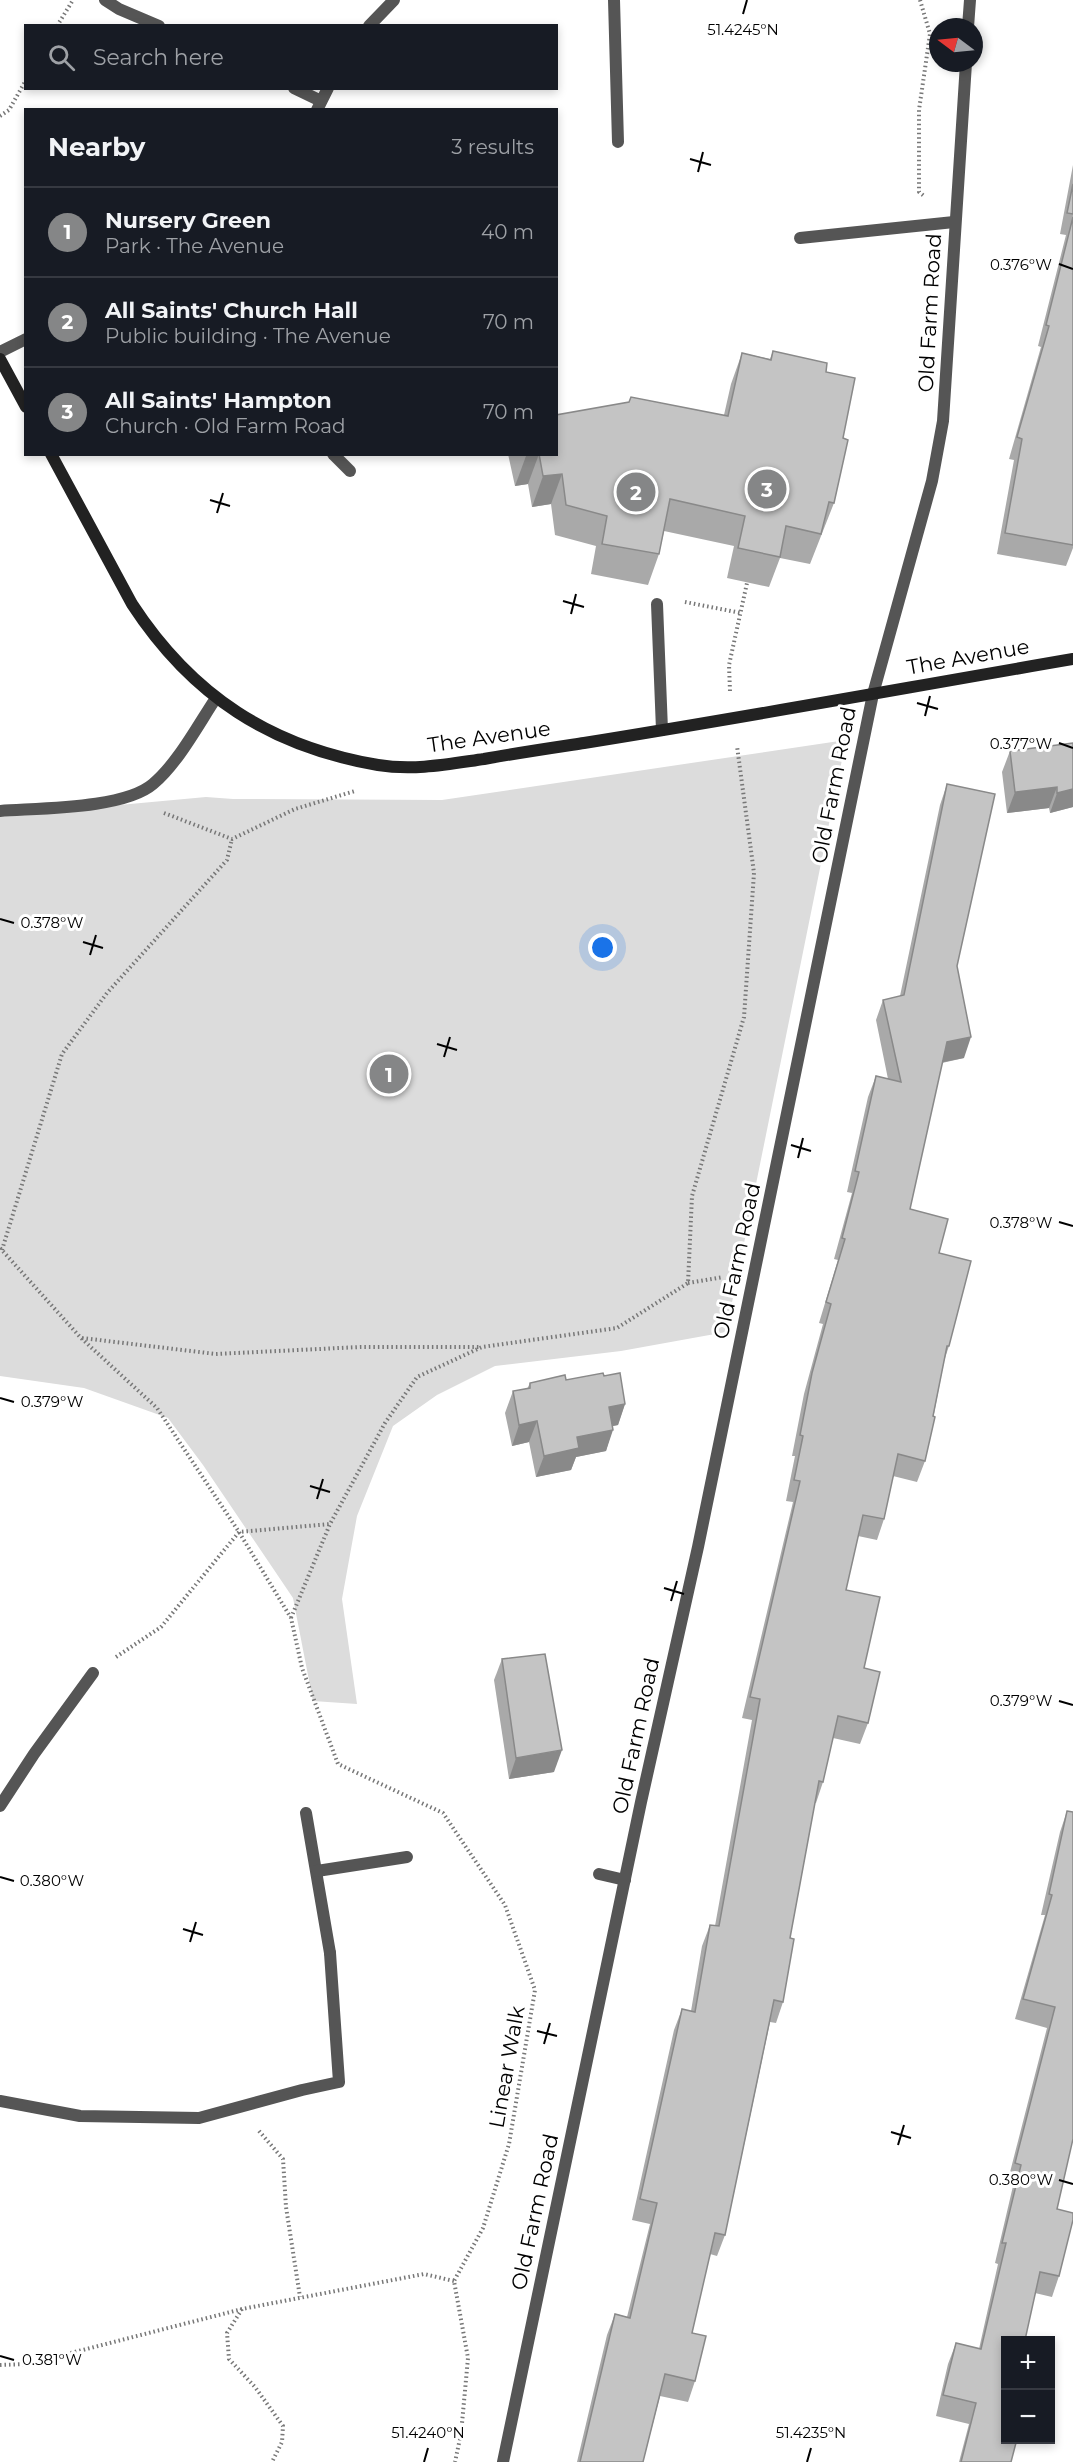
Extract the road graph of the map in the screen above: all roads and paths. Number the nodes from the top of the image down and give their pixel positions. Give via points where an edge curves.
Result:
1 (73, 0) edge
2 (105, 0) edge
3 (394, 0) edge
4 (614, 0) edge
5 (920, 0) edge
6 (970, 0) edge
7 (969, 18) edge
8 (58, 24) edge
9 (154, 24) edge
10 (371, 24) edge
11 (965, 72) edge
12 (24, 84) edge
13 (297, 90) edge
14 (327, 90) edge
15 (319, 105) edge
16 (0, 116) edge
17 (618, 142) dead end
18 (954, 222) junction
19 (800, 238) dead end
20 (24, 340) edge
21 (0, 352) edge
22 (0, 359) edge
23 (24, 402) edge
24 (52, 456) edge
25 (335, 456) edge
26 (350, 471) dead end
27 (747, 583) dead end
28 (657, 604) joint
29 (741, 613) junction
30 (1073, 659) edge
31 (873, 694) junction
32 (216, 698) junction
33 (733, 718) junction
34 (662, 730) junction
35 (359, 790) dead end
36 (123, 798) junction
37 (0, 811) edge
38 (232, 839) junction
39 (0, 1250) edge
40 (81, 1338) junction
41 (482, 1347) junction
42 (330, 1524) junction
43 (239, 1532) junction
44 (291, 1618) junction
45 (93, 1673) joint
46 (0, 1806) edge
47 (306, 1813) dead end
48 (407, 1857) dead end
49 (317, 1871) junction
50 (600, 1874) dead end
51 (624, 1880) junction
52 (0, 2101) edge
53 (239, 2107) junction
54 (454, 2281) junction
55 (300, 2297) junction
56 (242, 2309) junction
57 (0, 2365) edge
58 (272, 2462) edge
59 (455, 2462) edge
60 (503, 2462) edge

1 - 8 path
2 - 9 street
3 - 10 street
4 - 17 street
5 - 18 path via 930,34 919,110 920,192
6 - 7 street
11 - 18 street, Old Farm Road
12 - 16 path via 9,110
13 - 15 street
14 - 15 street
18 - 19 street
18 - 31 street, Old Farm Road via 943,421 932,481
20 - 21 street
22 - 23 street
24 - 32 street, The Avenue via 145,623
25 - 26 street
27 - 29 path
28 - 29 path via 686,602
28 - 34 street
29 - 33 path via 729,664
30 - 31 street, The Avenue
31 - 33 street, The Avenue
31 - 51 street, Old Farm Road via 700,1536
32 - 34 street, The Avenue via 284,739 351,760 399,767 434,767
32 - 36 street via 155,783
33 - 34 street, The Avenue
33 - 41 path via 754,873 744,1017 692,1196 688,1283 617,1329
35 - 38 path via 295,809
36 - 37 street
36 - 38 path
38 - 39 path via 227,860 106,993 63,1054
39 - 40 path, Linear Walk
40 - 41 path via 216,1354 360,1347
40 - 43 path, Linear Walk via 157,1408
41 - 42 path via 417,1377 385,1423
42 - 43 path
42 - 44 path
43 - 44 path, Linear Walk
43 - 45 path via 161,1627
44 - 54 path, Linear Walk via 302,1668 338,1764 443,1814 505,1905 535,1990 509,2144 483,2228
45 - 46 street
47 - 49 street
48 - 49 street
49 - 53 street via 330,1953 339,2082
50 - 51 street
51 - 60 street, Old Farm Road
52 - 53 street via 80,2116 199,2118
53 - 55 path via 283,2159
54 - 55 path via 424,2274
54 - 59 path via 468,2358
55 - 56 path
56 - 57 path via 28,2364
56 - 58 path via 227,2333 229,2359 283,2426 282,2442

